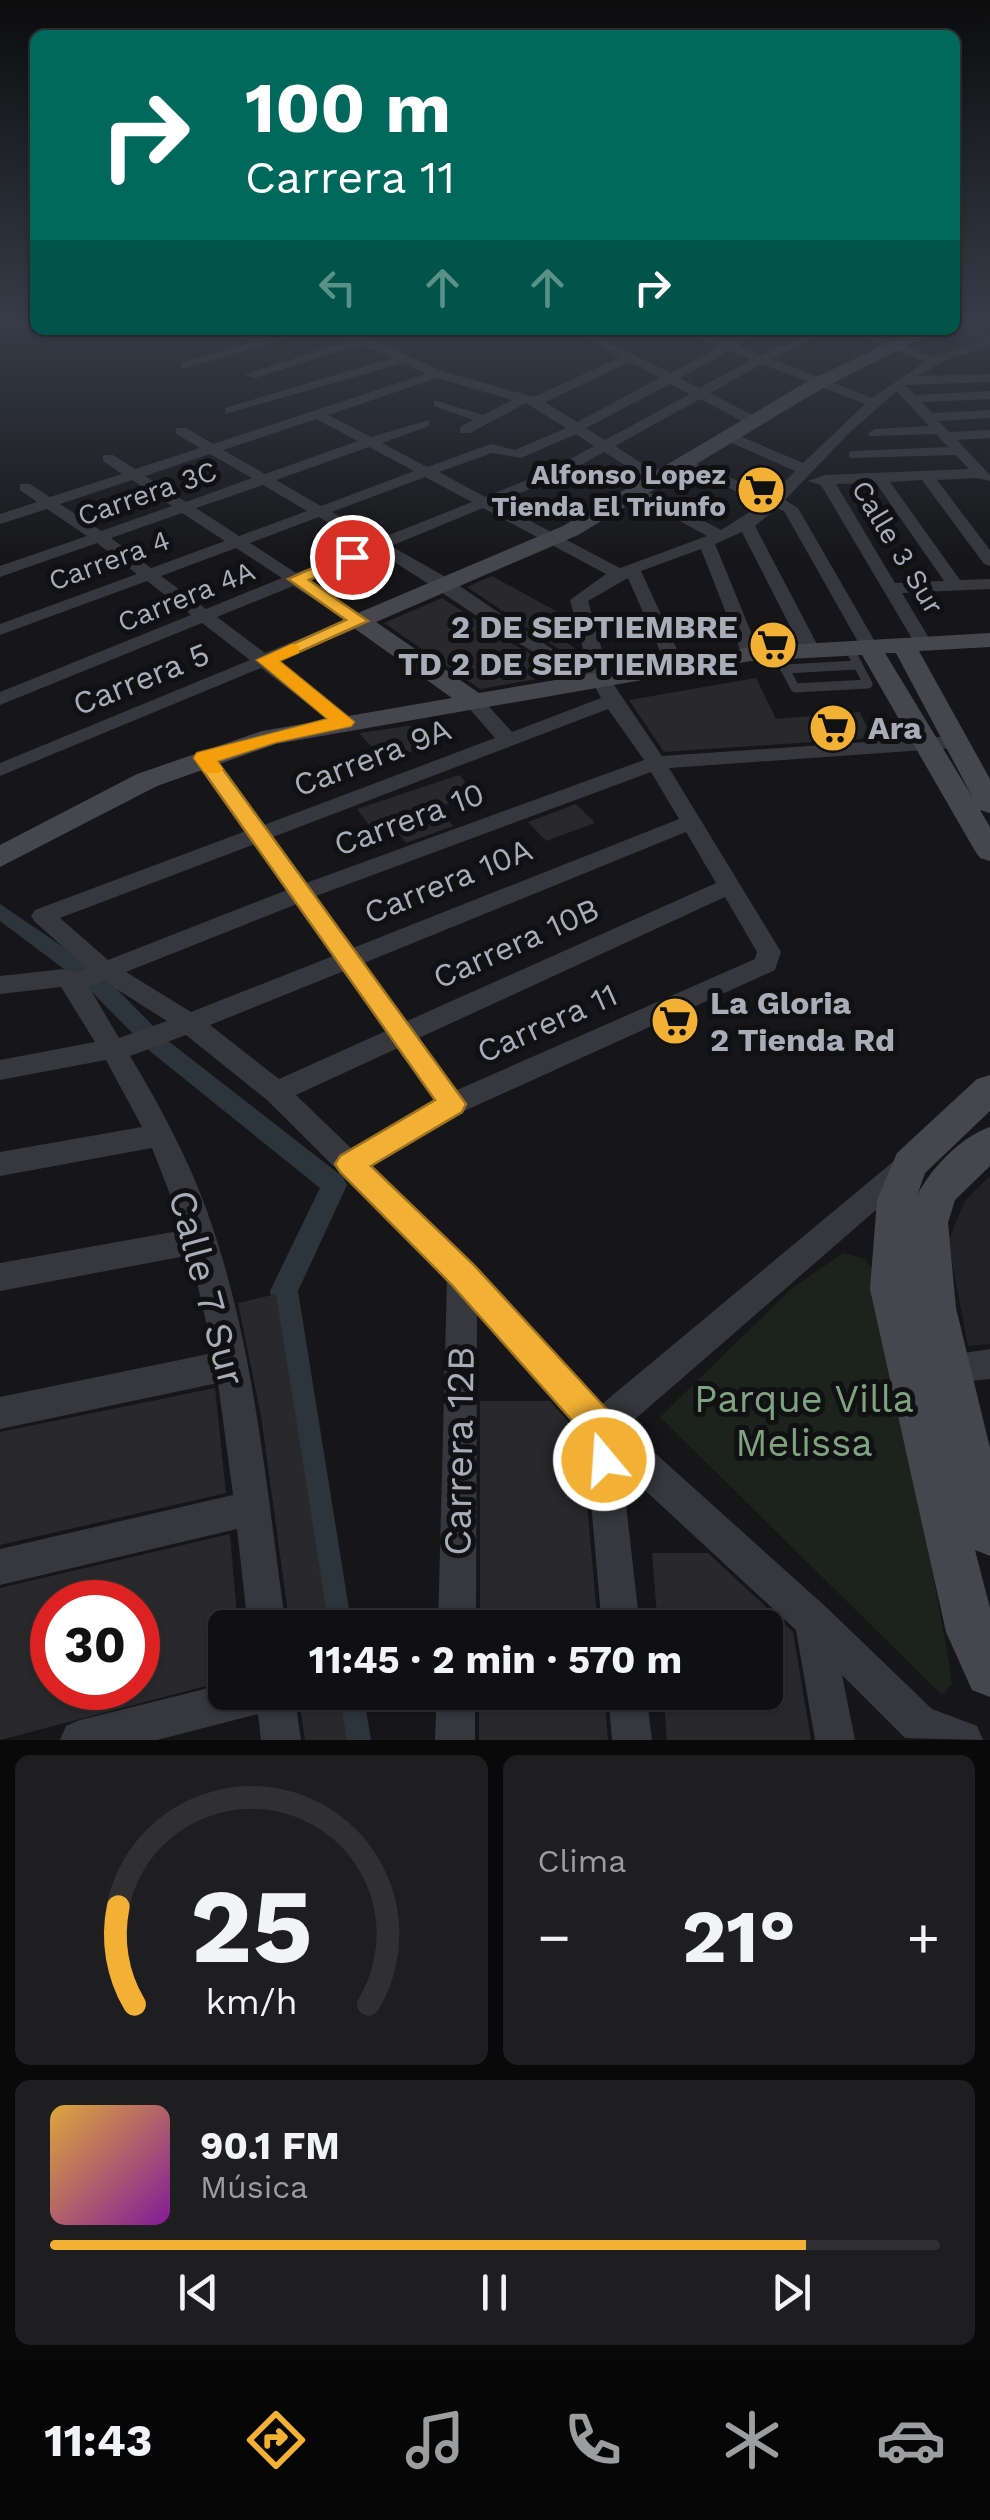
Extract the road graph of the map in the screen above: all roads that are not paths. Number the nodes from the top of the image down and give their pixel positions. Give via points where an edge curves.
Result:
1 (267, 399) edge
2 (358, 399) edge
3 (634, 399) edge
4 (692, 399) edge
5 (712, 399) edge
6 (791, 399) edge
7 (864, 399) edge
8 (877, 399) edge
9 (911, 399) edge
10 (529, 400) joint
11 (872, 402) junction
12 (439, 403) dead end
13 (230, 410) dead end
14 (314, 413) junction
15 (990, 414) edge
16 (928, 417) junction
17 (484, 420) junction
18 (753, 421) junction
19 (424, 423) dead end
20 (576, 429) junction
21 (465, 430) dead end
22 (182, 431) dead end
23 (876, 433) dead end
24 (943, 433) junction
25 (990, 434) edge
26 (730, 437) junction
27 (370, 442) junction
28 (606, 446) junction
29 (212, 448) junction
30 (854, 454) dead end
31 (963, 455) junction
32 (990, 457) edge
33 (108, 458) dead end
34 (684, 464) junction
35 (804, 469) junction
36 (425, 472) junction
37 (136, 474) junction
38 (926, 475) junction
39 (880, 478) junction
40 (825, 479) junction
41 (985, 479) edge
42 (264, 480) junction
43 (658, 480) junction
44 (25, 486) dead end
45 (792, 486) junction
46 (640, 493) junction
47 (776, 501) junction
48 (52, 502) junction
49 (488, 503) junction
50 (182, 506) junction
51 (320, 511) junction
52 (0, 519) edge
53 (746, 524) junction
54 (99, 536) junction
55 (553, 538) junction
56 (712, 538) junction
57 (238, 541) junction
58 (380, 545) junction
59 (990, 561) edge
60 (0, 572) edge
61 (627, 573) junction
62 (150, 575) junction
63 (296, 579) junction
64 (445, 584) junction
65 (990, 584) edge
66 (955, 585) junction
67 (893, 588) junction
68 (203, 616) junction
69 (359, 621) junction
70 (0, 630) edge
71 (990, 640) edge
72 (913, 644) junction
73 (810, 648) junction
74 (858, 652) junction
75 (771, 658) junction
76 (266, 660) junction
77 (676, 668) junction
78 (606, 690) junction
79 (0, 699) edge
80 (474, 702) junction
81 (344, 722) junction
82 (508, 739) junction
83 (953, 742) junction
84 (924, 744) junction
85 (205, 758) junction
86 (656, 763) junction
87 (0, 770) edge
88 (990, 804) edge
89 (72, 817) junction
90 (692, 822) junction
91 (0, 830) edge
92 (259, 836) junction
93 (990, 850) edge
94 (0, 857) edge
95 (731, 885) junction
96 (301, 893) junction
97 (43, 916) joint
98 (348, 958) junction
99 (85, 975) junction
100 (0, 985) edge
101 (177, 1027) junction
102 (401, 1032) junction
103 (124, 1048) junction
104 (0, 1070) edge
105 (990, 1089) edge
106 (276, 1092) junction
107 (452, 1104) junction
108 (161, 1135) junction
109 (990, 1142) edge
110 (0, 1164) edge
111 (350, 1164) junction
112 (910, 1164) junction
113 (202, 1240) junction
114 (462, 1274) junction
115 (0, 1277) edge
116 (233, 1364) junction
117 (950, 1367) edge
118 (0, 1413) edge
119 (600, 1427) junction
120 (252, 1508) junction
121 (990, 1532) edge
122 (0, 1568) edge
123 (265, 1610) edge
124 (457, 1610) edge
125 (619, 1610) edge
126 (814, 1620) junction
127 (990, 1672) edge
128 (208, 1708) edge
129 (275, 1710) edge
130 (456, 1710) edge
131 (629, 1710) edge
132 (80, 1740) edge
133 (281, 1740) edge
134 (455, 1740) edge
135 (632, 1740) edge
136 (835, 1740) edge
137 (963, 1740) edge

1 - 13 street
2 - 14 street
3 - 20 street
4 - 28 street, Carrera 4A
5 - 18 street
6 - 18 street
7 - 11 street
8 - 11 street
9 - 16 street
10 - 17 street
10 - 20 street
11 - 35 street
12 - 17 street
14 - 27 street
14 - 29 street
15 - 16 street
16 - 24 street
17 - 21 street
18 - 26 street
19 - 27 street, Carrera 3C
20 - 28 street
20 - 36 street via 516,456 492,448
22 - 29 street
23 - 24 street
24 - 25 street
24 - 31 street
26 - 34 street
26 - 35 street
27 - 36 street
27 - 42 street, Carrera 3C
28 - 43 street
28 - 49 street, Carrera 4A
29 - 37 street
29 - 42 street
30 - 31 street
31 - 32 street
31 - 41 street
33 - 37 street
34 - 43 street
34 - 47 street
35 - 45 street
36 - 49 street
36 - 51 street
37 - 48 street
37 - 50 street
38 - 39 street
38 - 41 street
38 - 59 street
39 - 40 street
39 - 66 street
40 - 45 street
40 - 67 street, Calle 3 Sur
42 - 50 street, Carrera 3C
42 - 51 street
43 - 46 street
44 - 48 street
45 - 47 street
46 - 55 street
46 - 56 street
47 - 53 street
47 - 74 street via 790,508
48 - 52 street
48 - 54 street
49 - 55 street
49 - 58 street, Carrera 4A
50 - 54 street, Carrera 3C
50 - 57 street
51 - 57 street
51 - 58 street
53 - 56 street
53 - 73 street
54 - 60 street, Carrera 3C
54 - 62 street
55 - 61 street
55 - 64 street
56 - 61 street
56 - 75 street
57 - 62 street, Carrera 4
57 - 63 street
58 - 63 street, Carrera 4A
58 - 64 street
61 - 77 street
61 - 78 street via 579,600
62 - 68 street
62 - 70 street, Carrera 4
63 - 68 street, Carrera 4A
63 - 69 street
64 - 69 street
64 - 78 street
65 - 66 street
66 - 67 street
67 - 72 street, Calle 3 Sur
68 - 76 street
68 - 79 street, Carrera 4A
69 - 76 street, Carrera 5
69 - 80 street
71 - 72 street
72 - 74 street
72 - 83 street
73 - 74 street
73 - 75 street
74 - 75 lane
74 - 75 lane via 868,684 795,688
74 - 84 street
75 - 77 street
76 - 81 street
76 - 87 street, Carrera 5
77 - 78 street
78 - 80 street
78 - 82 street, Carrera 9A
78 - 86 street
80 - 81 street
80 - 82 street
81 - 85 street
82 - 92 street, Carrera 9A
83 - 84 street, Carrera 10
83 - 88 street
84 - 86 street, Carrera 10
84 - 93 street
85 - 89 street
85 - 92 street
86 - 90 street
86 - 96 street, Carrera 10
89 - 91 street
89 - 94 street
90 - 95 street
90 - 98 street, Carrera 10A
92 - 96 street
92 - 97 street, Carrera 9A
95 - 102 street, Carrera 10B
95 - 107 street, Carrera 11 via 770,952 766,964
96 - 98 street
96 - 99 street, Carrera 10
97 - 99 street, Calle 7 Sur
98 - 101 street, Carrera 10A
98 - 102 street
99 - 100 street, Carrera 10
99 - 101 street, Calle 7 Sur
99 - 103 street, Calle 7 Sur
101 - 103 street, Carrera 10A
101 - 106 street, Calle 7 Sur
102 - 106 street, Carrera 10B
102 - 107 street
103 - 104 street, Carrera 10A
103 - 108 street, Calle 7 Sur
105 - 112 street
106 - 111 street, Calle 7 Sur
107 - 111 street, Carrera 11
108 - 110 street
108 - 113 street, Calle 7 Sur
109 - 117 street via 936,1195 927,1222 931,1281
111 - 114 street, Calle 7 Sur
112 - 117 street via 896,1200 890,1289
112 - 119 street
113 - 115 street
113 - 116 street, Calle 7 Sur
114 - 119 street, Calle 7 Sur
114 - 124 street, Carrera 12B
116 - 118 street
116 - 120 street, Calle 7 Sur
117 - 121 street
117 - 127 street via 970,1632
119 - 125 street
119 - 126 street, Calle 7 Sur
120 - 122 street
120 - 123 street, Calle 7 Sur
126 - 136 street
126 - 137 street, Calle 7 Sur via 920,1724
128 - 132 street
129 - 133 street
130 - 134 street
131 - 135 street

